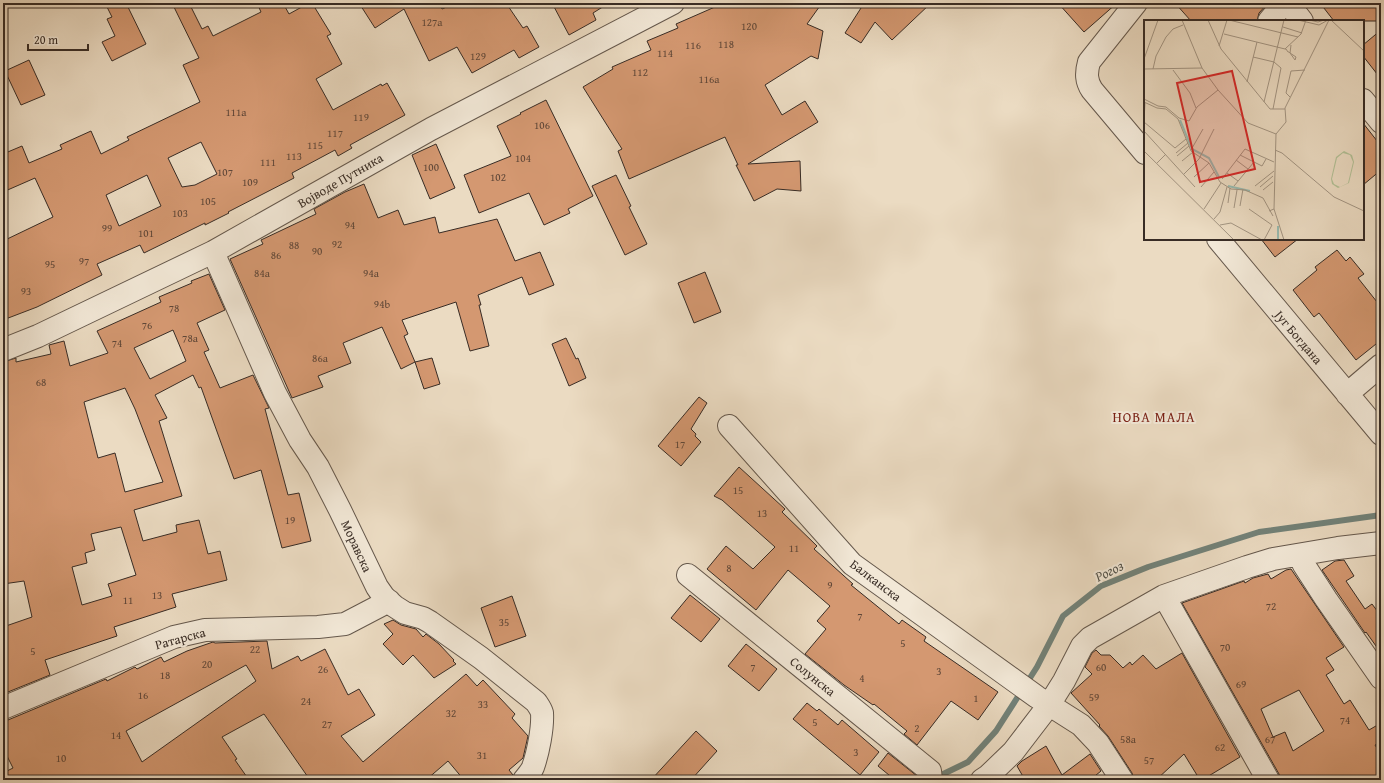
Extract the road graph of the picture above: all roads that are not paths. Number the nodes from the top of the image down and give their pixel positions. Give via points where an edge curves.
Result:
1 (673, 3) edge
2 (1136, 3) edge
3 (1284, 3) edge
4 (1288, 3) edge
5 (1270, 20) edge
6 (1301, 20) edge
7 (1364, 101) edge
8 (1381, 122) edge
9 (1144, 152) edge
10 (1219, 240) edge
11 (214, 252) junction
12 (3, 350) edge
13 (1381, 365) edge
14 (1347, 394) junction
15 (729, 426) dead end
16 (1381, 434) edge
17 (1381, 543) edge
18 (1299, 555) junction
19 (688, 575) dead end
20 (1164, 596) junction
21 (388, 601) junction
22 (1381, 678) edge
23 (1043, 701) junction
24 (3, 708) edge
25 (931, 776) edge
26 (524, 780) edge
27 (982, 780) edge
28 (1122, 780) edge
29 (1268, 780) edge

1 - 11 street, Војводе Путника via 431,129
2 - 9 street via 1089,62 1086,77 1092,90
3 - 5 street
4 - 6 street
7 - 8 street
10 - 14 street, Југ Богдана
11 - 12 street, Војводе Путника via 38,336
11 - 21 street, Моравска via 278,399 333,496 377,587
13 - 14 street
14 - 16 street, Југ Богдана
15 - 23 street, Балканска via 852,564
17 - 18 street
18 - 20 street via 1273,559
18 - 22 street
19 - 25 street, Солунска via 924,766 930,771
20 - 23 street via 1090,638 1082,646 1064,681
20 - 29 street
21 - 24 street, Ратарска via 345,624 205,630 174,637
21 - 26 street, Моравска via 405,613 430,622 536,702 542,712 540,737 536,758
23 - 27 street via 1013,752
23 - 28 street via 1081,725 1098,743

